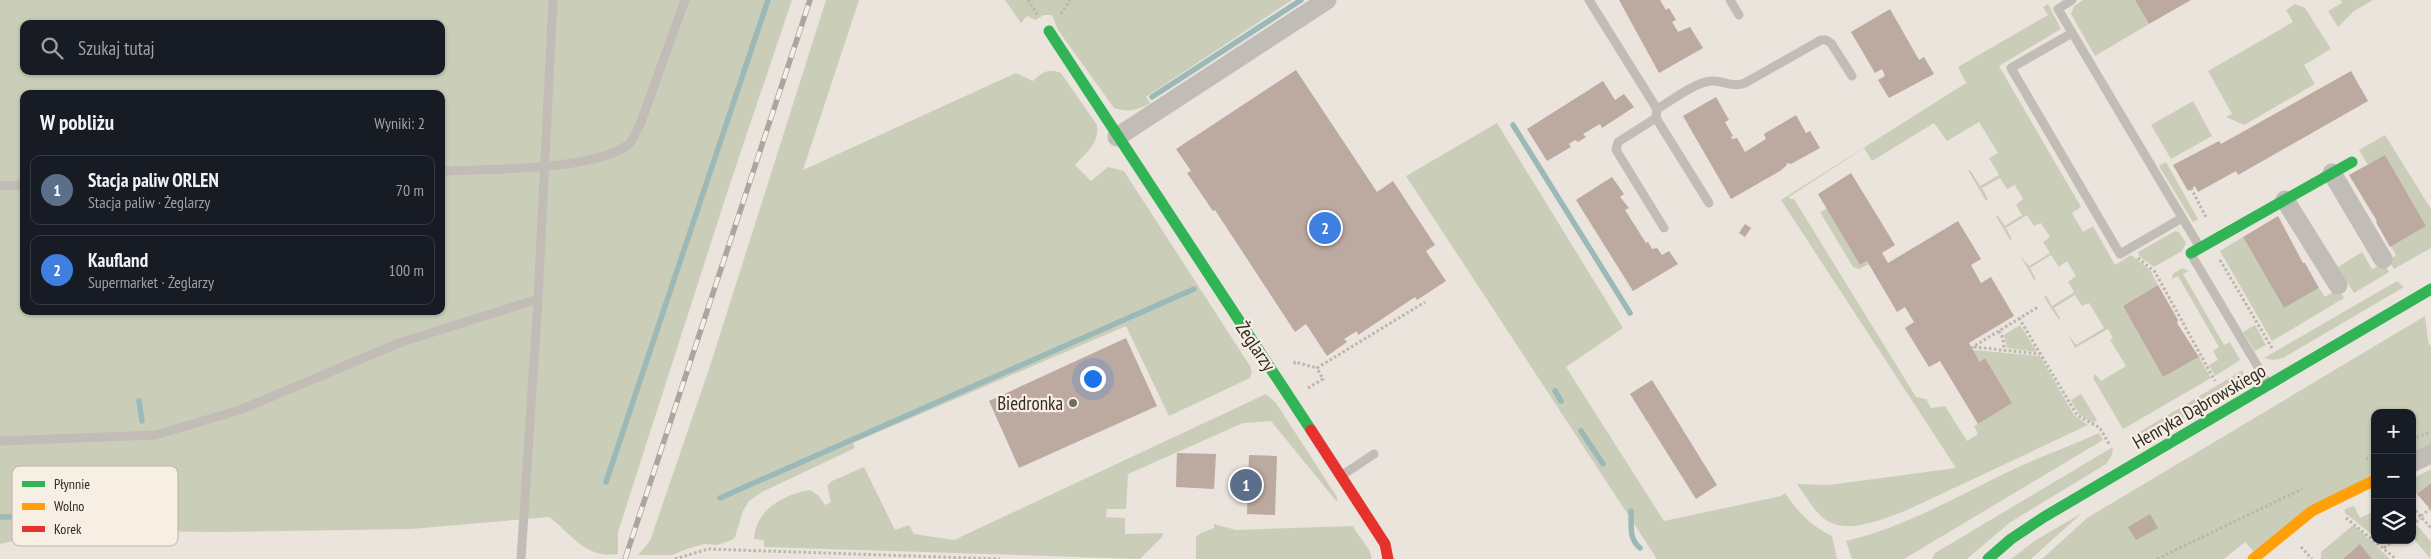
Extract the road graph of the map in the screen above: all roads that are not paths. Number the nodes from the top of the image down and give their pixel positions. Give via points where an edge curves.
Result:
1 (553, 0) edge
2 (685, 0) edge
3 (1327, 0) edge
4 (1590, 0) edge
5 (1730, 0) edge
6 (2072, 0) edge
7 (1739, 15) dead end
8 (1049, 31) dead end
9 (2072, 33) junction
10 (1852, 76) dead end
11 (1657, 108) junction
12 (1656, 118) junction
13 (1117, 137) junction
14 (2352, 162) dead end
15 (543, 167) junction
16 (445, 170) edge
17 (2332, 173) junction
18 (20, 185) edge
19 (0, 186) edge
20 (2285, 200) junction
21 (1709, 203) dead end
22 (2182, 218) junction
23 (1664, 228) dead end
24 (2195, 251) junction
25 (2383, 259) dead end
26 (2338, 285) dead end
27 (2431, 289) edge
28 (538, 299) junction
29 (2270, 385) junction
30 (0, 442) edge
31 (1374, 454) dead end
32 (2431, 454) edge
33 (2416, 461) edge
34 (1342, 475) junction
35 (2371, 482) edge
36 (521, 559) edge
37 (1388, 559) edge
38 (1988, 559) edge
39 (2253, 559) edge

1 - 15 lane
2 - 15 lane via 640,125 629,144 609,155
3 - 13 street
4 - 11 lane
5 - 7 lane
6 - 9 lane via 2058,8
8 - 13 street, Żeglarzy
9 - 22 lane
9 - 22 lane via 2011,68 2120,254
10 - 11 lane via 1831,43 1820,40 1746,83 1736,86 1707,81
11 - 12 lane
12 - 21 lane
12 - 23 lane via 1618,142 1616,150
13 - 34 street, Żeglarzy
14 - 17 street
15 - 16 lane
15 - 28 lane
17 - 20 street
17 - 25 street
18 - 19 lane
20 - 24 street
20 - 26 street
22 - 24 lane
24 - 29 lane
27 - 29 street, Henryka Dąbrowskiego
28 - 30 lane via 399,343 240,410 155,435
28 - 36 lane
29 - 38 street, Henryka Dąbrowskiego via 2044,517
31 - 34 lane
32 - 33 street
34 - 37 street, Żeglarzy via 1385,544
35 - 39 street via 2312,511

